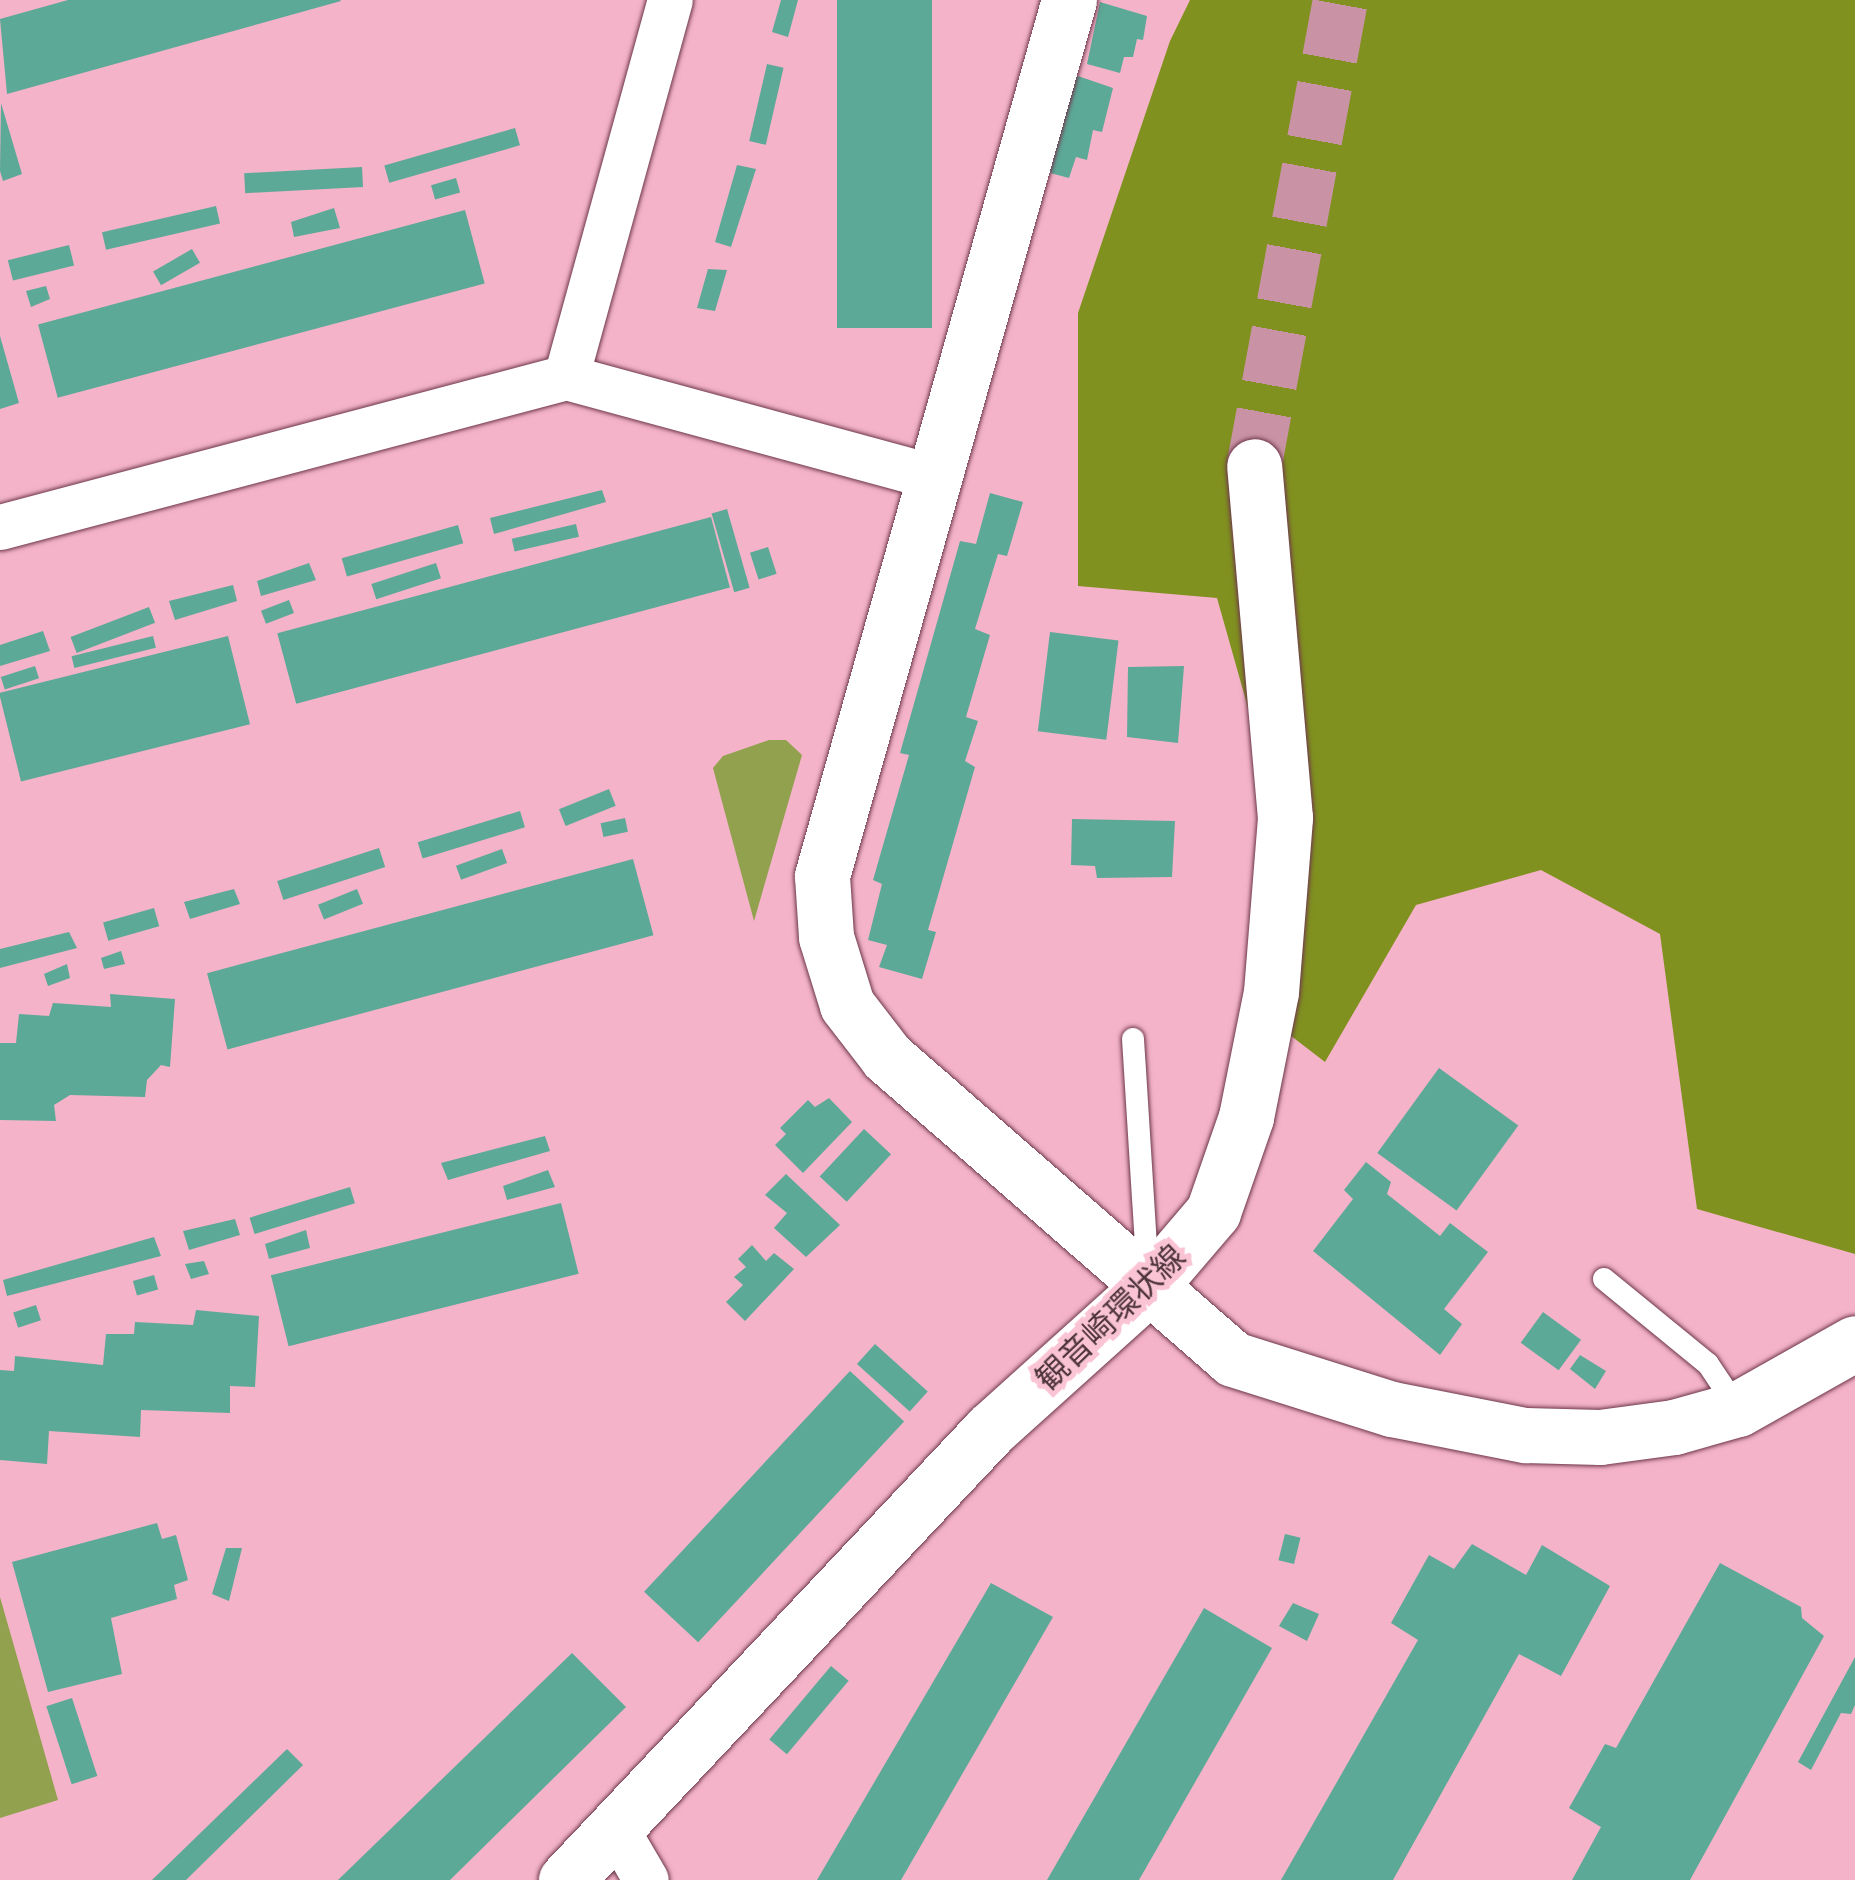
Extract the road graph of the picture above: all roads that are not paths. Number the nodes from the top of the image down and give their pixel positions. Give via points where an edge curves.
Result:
1 (670, 0) edge
2 (1069, 0) edge
3 (566, 378) junction
4 (1254, 466) tunnel mouth
5 (934, 477) junction
6 (0, 527) edge
7 (1133, 1039) dead end
8 (1604, 1279) dead end
9 (1148, 1287) junction
10 (1855, 1343) edge
11 (1738, 1409) junction
12 (615, 1826) junction
13 (566, 1880) edge
14 (646, 1880) edge

1 - 3 street
2 - 5 street
3 - 5 street
3 - 6 street
4 - 9 street, 観音崎環状線 via 1285,818 1270,992 1246,1117 1213,1212
5 - 9 street via 822,876 826,938 847,1006 887,1057
7 - 9 lane
8 - 11 lane via 1708,1364
9 - 11 street via 1234,1359 1392,1409 1526,1435 1600,1437 1674,1428
9 - 12 street, 観音崎環状線 via 990,1430
10 - 11 street
12 - 13 street, 観音崎環状線
12 - 14 street

